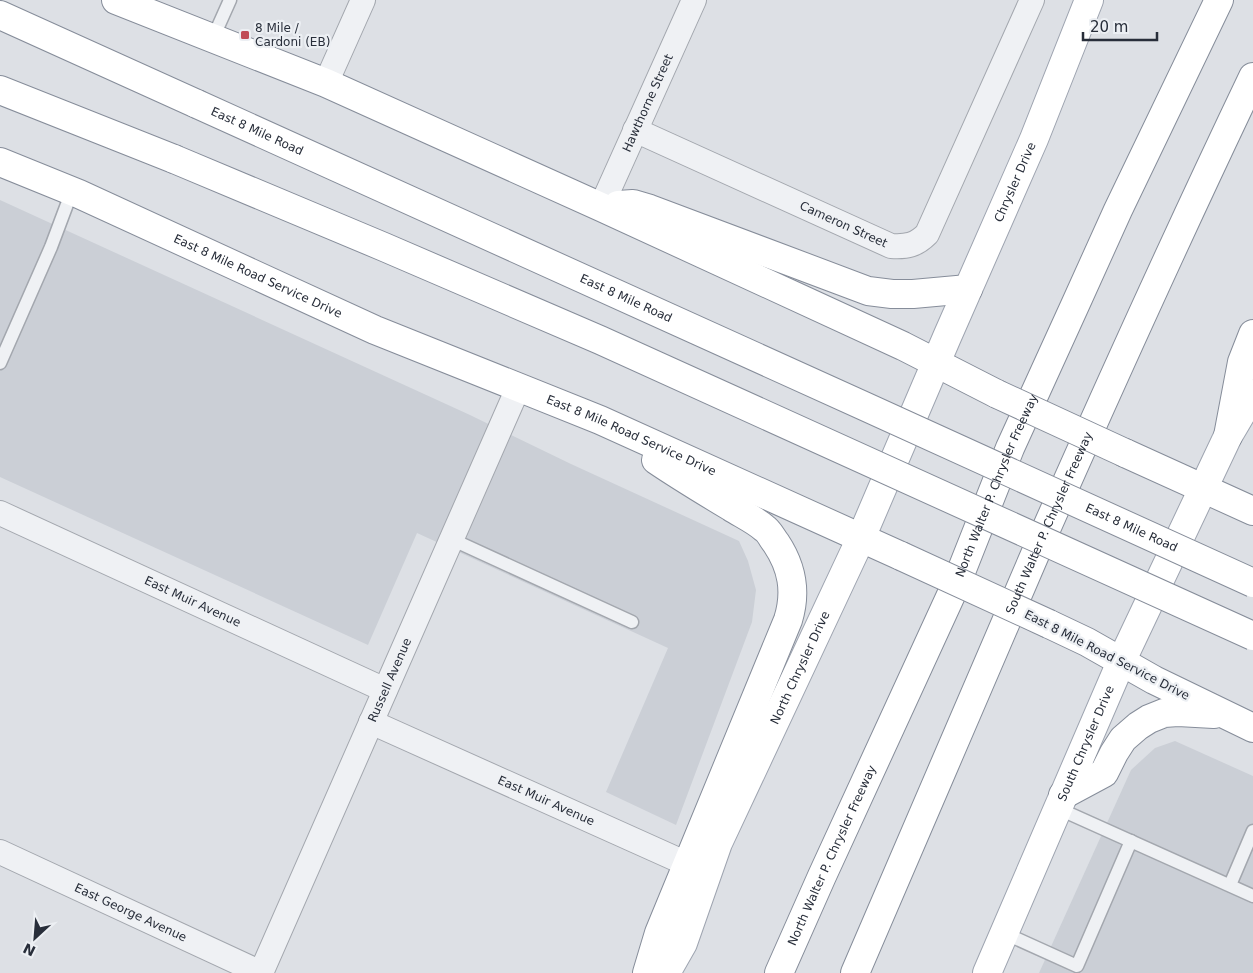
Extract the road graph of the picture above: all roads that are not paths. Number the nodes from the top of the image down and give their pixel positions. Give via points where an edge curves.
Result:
1 (116, 0) edge
2 (230, 0) edge
3 (363, 0) edge
4 (694, 0) edge
5 (1032, 0) edge
6 (1089, 0) edge
7 (1219, 0) edge
8 (0, 15) edge
9 (213, 38) junction
10 (1253, 78) edge
11 (326, 83) junction
12 (0, 90) edge
13 (635, 130) junction
14 (0, 162) edge
15 (72, 191) junction
16 (601, 207) junction
17 (968, 289) junction
18 (1253, 334) edge
19 (0, 363) edge
20 (936, 363) junction
21 (518, 388) junction
22 (1253, 394) edge
23 (600, 420) junction
24 (1228, 436) junction
25 (1203, 488) junction
26 (1253, 511) edge
27 (0, 513) edge
28 (862, 538) junction
29 (451, 539) junction
30 (1253, 583) edge
31 (632, 622) dead end
32 (1253, 636) edge
33 (1121, 662) junction
34 (385, 690) junction
35 (1228, 715) junction
36 (371, 722) junction
37 (1253, 728) edge
38 (1060, 801) junction
39 (1253, 831) edge
40 (1132, 841) junction
41 (718, 843) junction
42 (0, 852) edge
43 (687, 864) junction
44 (1230, 885) junction
45 (1253, 896) edge
46 (1004, 933) junction
47 (261, 973) edge
48 (647, 973) edge
49 (666, 973) edge
50 (779, 973) edge
51 (855, 973) edge
52 (987, 973) edge

1 - 9 main road
2 - 9 lane
3 - 11 street
4 - 13 street, Hawthorne Street
5 - 13 street, Cameron Street via 927,234 912,245 891,246
6 - 17 main road, Chrysler Drive via 1034,139
7 - 50 main road, North Walter P. Chrysler Freeway via 1118,210 1010,448 957,582
8 - 30 main road, East 8 Mile Road, bridge
9 - 11 main road
10 - 51 main road, South Walter P. Chrysler Freeway via 1191,207 1036,553
11 - 16 main road
12 - 32 main road, bridge via 384,246 600,340
13 - 16 street, Hawthorne Street
14 - 15 main road, East 8 Mile Road Service Drive
15 - 19 lane
15 - 21 main road, East 8 Mile Road Service Drive via 375,330
16 - 17 main road via 633,204 650,208 868,291 913,294
16 - 20 main road
17 - 20 main road, Chrysler Drive
18 - 24 main road via 1242,362
20 - 25 main road, bridge
20 - 28 main road, North Chrysler Drive
21 - 23 main road, East 8 Mile Road Service Drive
21 - 29 street, Russell Avenue
22 - 24 main road
23 - 28 main road, East 8 Mile Road Service Drive
23 - 43 main road via 675,473 765,528 783,553 792,580 792,608 788,620
24 - 25 main road
25 - 26 main road
25 - 33 main road, South Chrysler Drive
27 - 34 street, East Muir Avenue
28 - 33 main road, East 8 Mile Road Service Drive, bridge via 1087,642
28 - 41 main road, North Chrysler Drive
29 - 31 lane
29 - 34 street, Russell Avenue
33 - 35 main road, East 8 Mile Road Service Drive
33 - 38 main road, South Chrysler Drive
34 - 36 street, Russell Avenue
35 - 37 main road, East 8 Mile Road Service Drive
35 - 38 main road via 1178,712 1154,716 1123,739 1104,773
36 - 43 street, East Muir Avenue
36 - 47 street, Russell Avenue
38 - 40 lane
38 - 46 main road, South Chrysler Drive
39 - 44 lane
40 - 44 lane
40 - 46 lane via 1077,966
41 - 43 street via 702,859
41 - 49 main road, North Chrysler Drive via 683,942
42 - 47 street, East George Avenue
43 - 48 main road via 659,933
44 - 45 lane
46 - 52 main road, South Chrysler Drive

